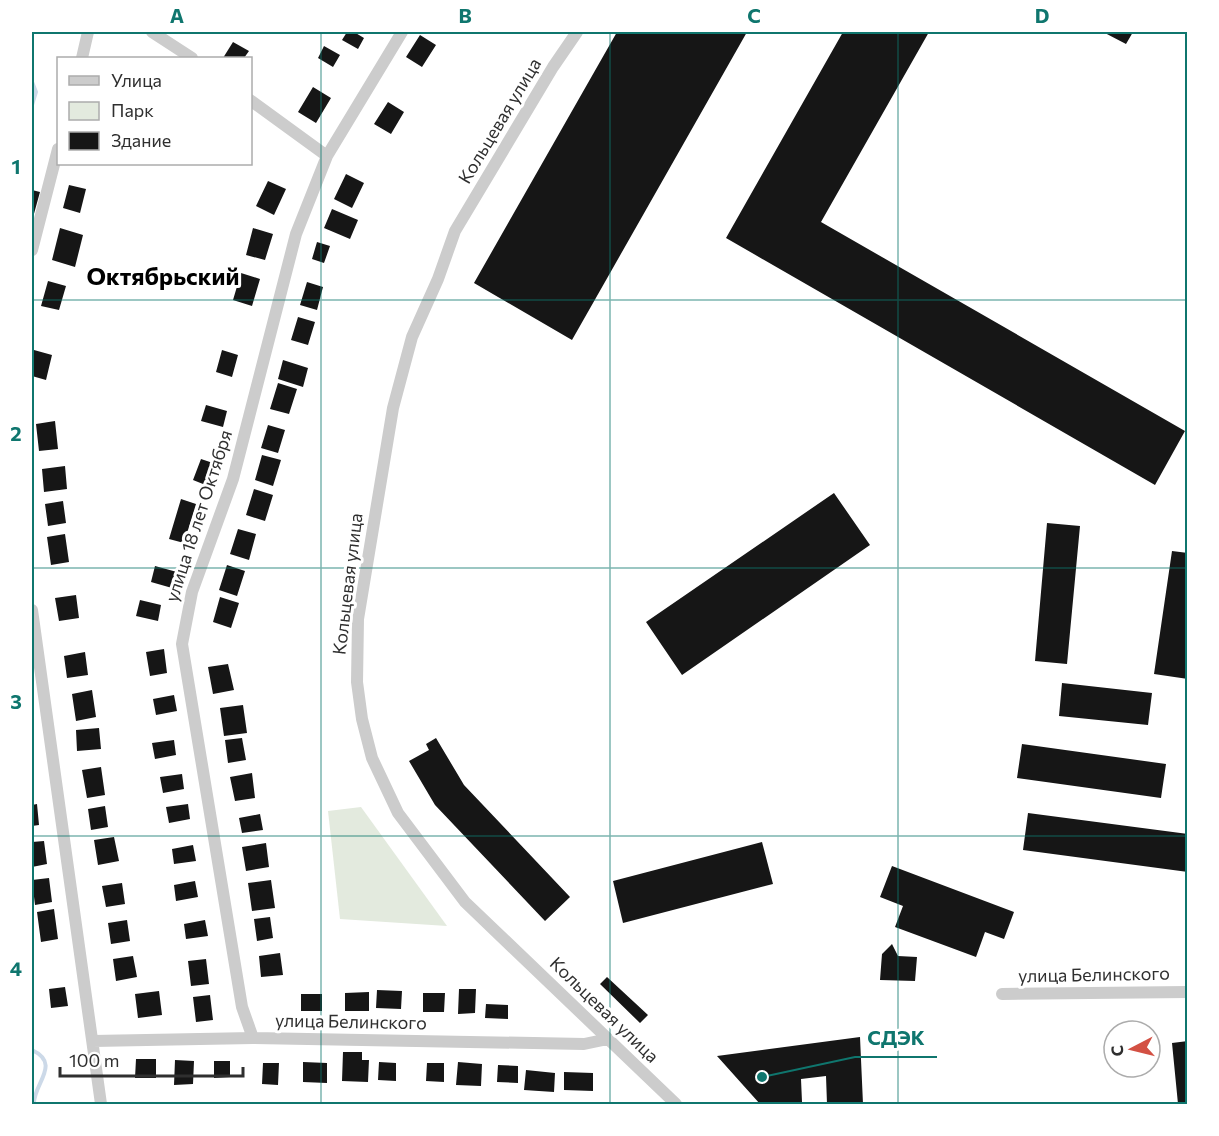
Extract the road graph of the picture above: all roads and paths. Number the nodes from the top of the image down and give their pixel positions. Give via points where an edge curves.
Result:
1 (88, 32) edge
2 (152, 32) edge
3 (402, 32) edge
4 (577, 32) edge
5 (82, 57) edge
6 (190, 57) edge
7 (252, 101) edge
8 (57, 152) edge
9 (327, 156) junction
10 (32, 250) edge
11 (32, 610) edge
12 (1188, 992) edge
13 (1002, 994) dead end
14 (253, 1038) junction
15 (608, 1040) junction
16 (93, 1041) junction
17 (101, 1104) edge
18 (676, 1104) edge

1 - 5 street
2 - 6 street
3 - 9 street, улица 18 лет Октября
4 - 15 street, Кольцевая улица via 456,231 412,337 388,439 362,597 356,662 362,719 372,758 408,828 465,902
7 - 9 street
8 - 10 street
9 - 14 street, улица 18 лет Октября via 296,234 233,479 192,592 182,645 242,1007
11 - 16 street
12 - 13 street, улица Белинского
14 - 15 street, улица Белинского via 584,1044
14 - 16 street, улица Белинского
15 - 18 street, Кольцевая улица
16 - 17 street

